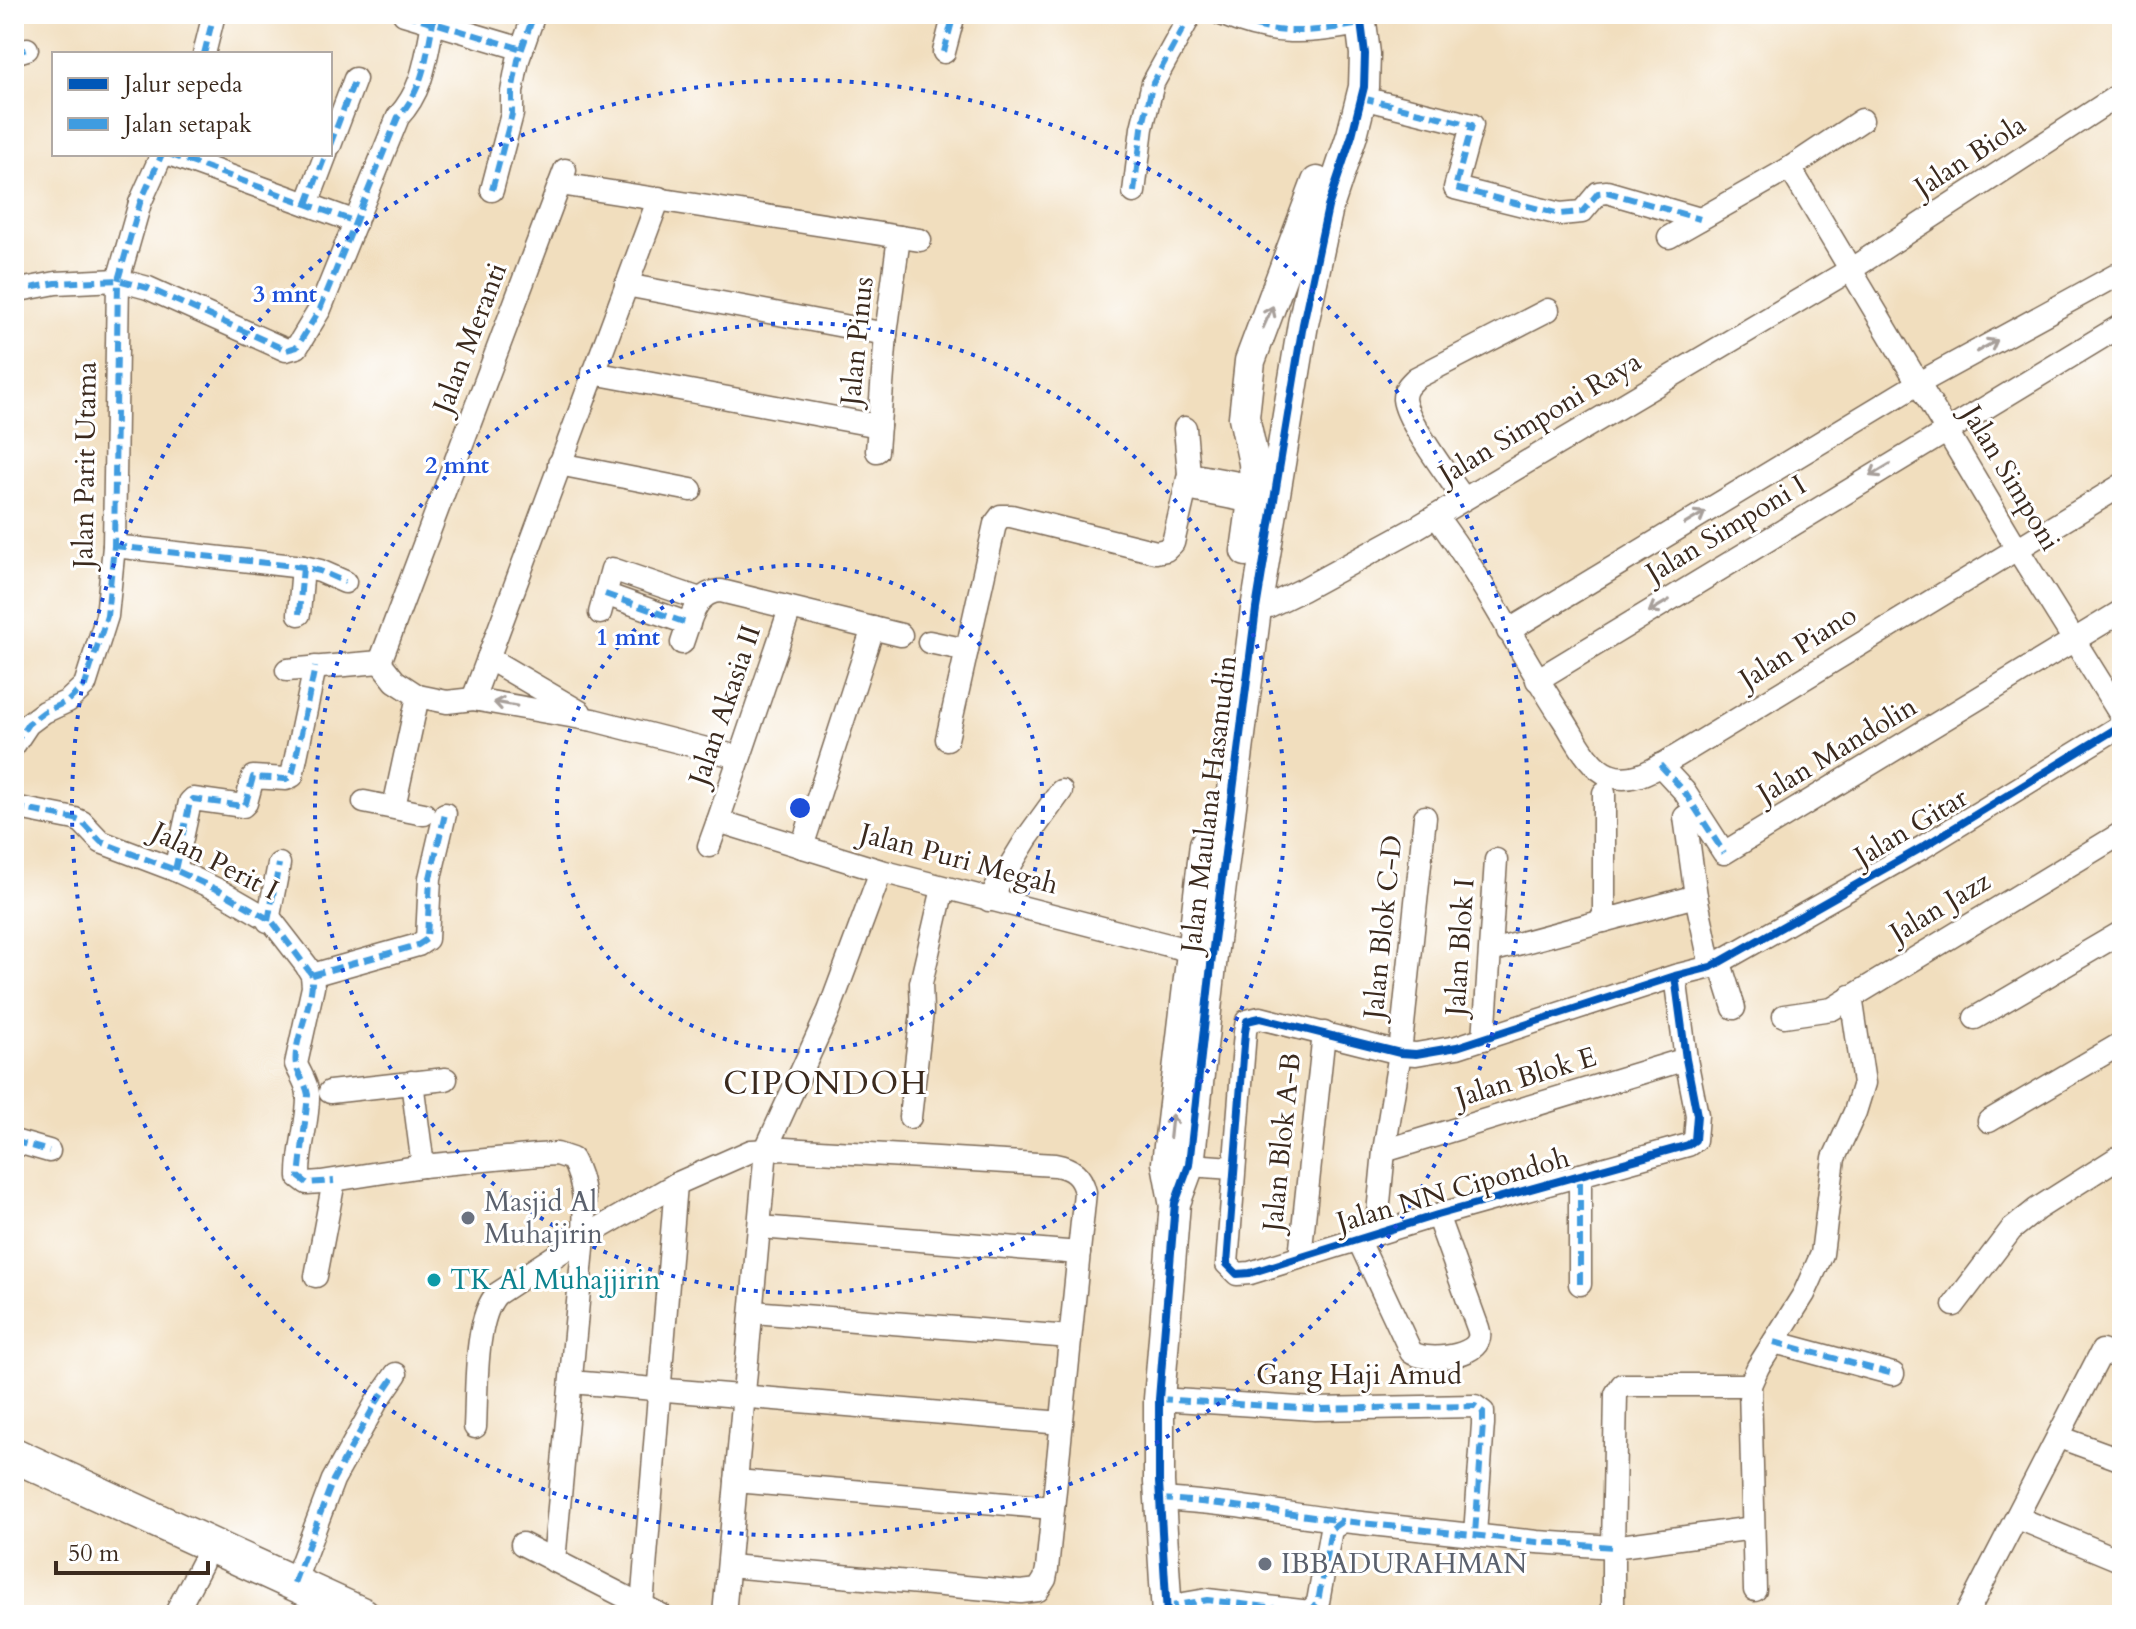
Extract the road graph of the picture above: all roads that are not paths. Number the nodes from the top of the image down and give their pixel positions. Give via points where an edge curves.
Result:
1 (214, 14) edge
2 (404, 14) edge
3 (534, 14) edge
4 (954, 14) edge
5 (1191, 14) edge
6 (1221, 14) edge
7 (434, 18) edge
8 (1348, 22) edge
9 (522, 49) junction
10 (204, 52) edge
11 (944, 52) dead end
12 (355, 79) dead end
13 (2122, 93) edge
14 (1362, 98) junction
15 (1862, 120) dead end
16 (332, 140) edge
17 (161, 156) edge
18 (175, 156) edge
19 (325, 156) edge
20 (1790, 168) junction
21 (492, 190) dead end
22 (1134, 192) dead end
23 (659, 198) junction
24 (307, 204) junction
25 (1700, 219) junction
26 (356, 222) junction
27 (1669, 237) dead end
28 (1850, 270) junction
29 (2122, 272) edge
30 (118, 280) junction
31 (626, 285) junction
32 (14, 291) edge
33 (1548, 310) dead end
34 (2122, 325) edge
35 (886, 334) junction
36 (1253, 352) junction
37 (1296, 368) junction
38 (593, 373) junction
39 (1919, 383) junction
40 (1244, 417) junction
41 (879, 426) junction
42 (1185, 428) dead end
43 (1287, 428) junction
44 (1947, 429) junction
45 (877, 451) dead end
46 (559, 464) junction
47 (1195, 483) junction
48 (2122, 485) edge
49 (691, 490) dead end
50 (1244, 492) junction
51 (1463, 498) junction
52 (1436, 516) junction
53 (114, 546) junction
54 (2016, 547) junction
55 (303, 567) junction
56 (345, 582) dead end
57 (700, 599) junction
58 (1263, 607) junction
59 (790, 609) junction
60 (2122, 611) edge
61 (299, 614) dead end
62 (873, 628) junction
63 (1508, 631) junction
64 (901, 635) dead end
65 (2075, 638) junction
66 (929, 642) dead end
67 (967, 650) junction
68 (488, 658) junction
69 (380, 662) junction
70 (315, 667) junction
71 (287, 670) dead end
72 (1537, 680) junction
73 (418, 696) junction
74 (473, 699) junction
75 (2122, 717) edge
76 (593, 720) junction
77 (2122, 725) edge
78 (947, 739) dead end
79 (14, 745) edge
80 (738, 757) junction
81 (1660, 765) junction
82 (1604, 783) junction
83 (1061, 791) dead end
84 (364, 802) dead end
85 (14, 807) edge
86 (394, 807) junction
87 (1425, 817) dead end
88 (1685, 817) dead end
89 (718, 821) junction
90 (1218, 827) junction
91 (2122, 833) edge
92 (709, 846) dead end
93 (802, 847) junction
94 (1496, 860) dead end
95 (279, 864) dead end
96 (175, 870) junction
97 (881, 871) junction
98 (943, 888) junction
99 (1696, 896) junction
100 (989, 900) junction
101 (268, 921) junction
102 (1604, 921) junction
103 (2122, 932) edge
104 (1491, 951) junction
105 (1195, 952) junction
106 (1716, 965) junction
107 (312, 975) junction
108 (1675, 976) junction
109 (1851, 996) junction
110 (1734, 1008) dead end
111 (1784, 1016) dead end
112 (1975, 1018) dead end
113 (1324, 1033) junction
114 (1484, 1039) junction
115 (2122, 1043) edge
116 (1400, 1053) junction
117 (1686, 1059) junction
118 (446, 1079) dead end
119 (412, 1082) junction
120 (330, 1092) dead end
121 (910, 1117) dead end
122 (1989, 1121) dead end
123 (14, 1141) edge
124 (766, 1149) junction
125 (49, 1151) dead end
126 (1384, 1151) junction
127 (2122, 1155) edge
128 (1178, 1164) junction
129 (423, 1166) junction
130 (1232, 1168) junction
131 (1580, 1175) junction
132 (334, 1181) junction
133 (676, 1184) junction
134 (1437, 1215) junction
135 (760, 1227) junction
136 (1367, 1236) junction
137 (584, 1237) junction
138 (1079, 1253) junction
139 (1300, 1257) junction
140 (316, 1276) dead end
141 (1580, 1284) dead end
142 (1954, 1305) dead end
143 (752, 1312) junction
144 (1070, 1337) junction
145 (1774, 1342) junction
146 (2122, 1359) edge
147 (396, 1374) dead end
148 (1893, 1374) dead end
149 (571, 1382) junction
150 (1750, 1385) junction
151 (660, 1389) junction
152 (744, 1397) junction
153 (1164, 1400) junction
154 (1062, 1423) junction
155 (475, 1427) dead end
156 (2059, 1437) junction
157 (14, 1455) edge
158 (2122, 1460) edge
159 (14, 1477) edge
160 (736, 1481) junction
161 (1160, 1499) junction
162 (1053, 1508) junction
163 (2018, 1518) junction
164 (1343, 1521) junction
165 (1753, 1528) junction
166 (1475, 1534) junction
167 (522, 1544) dead end
168 (1613, 1547) junction
169 (554, 1561) junction
170 (2122, 1561) edge
171 (202, 1563) junction
172 (729, 1566) junction
173 (294, 1583) junction
174 (1755, 1590) dead end
175 (647, 1612) edge
176 (1165, 1612) edge
177 (175, 1615) edge
178 (313, 1615) edge
179 (363, 1615) edge
180 (724, 1615) edge
181 (1613, 1615) edge
182 (1966, 1615) edge

1 - 10 street
2 - 7 street
3 - 9 street
4 - 11 street
5 - 22 street via 1153,83
6 - 8 street via 1261,29 1292,31
7 - 9 street
7 - 26 street via 413,102 398,117
8 - 14 street, Jalan Maulana Hasanudin via 1365,54
36 -> 8 street, Jalan Maulana Hasanudin via 1342,107
9 - 21 street
12 - 16 street
13 - 28 street, Jalan Biola
14 - 25 street via 1472,125 1455,188 1560,214 1582,212 1598,193 1607,192
14 - 37 street, Jalan Maulana Hasanudin via 1328,207
15 - 20 street
17 - 30 street, Jalan Parit Utama via 140,203
18 - 24 street
19 - 24 street
20 - 25 street
20 - 28 street, Jalan Simponi
23 - 31 street
23 - 35 street, Jalan Pinus via 909,238
23 - 69 street, Jalan Meranti via 563,177
24 - 26 street
25 - 27 street
26 - 30 street via 320,309 292,350
28 - 39 street, Jalan Simponi
28 - 51 street, Jalan Simponi Raya
39 -> 29 street, Jalan Simponi I
30 - 32 street
30 - 53 street, Jalan Parit Utama
31 - 35 street
31 - 38 street
33 - 51 street via 1406,387 1412,421
34 - 44 street, Jalan Simponi I
35 - 41 street, Jalan Pinus
36 - 37 street via 1260,379 1269,386 1285,383
36 - 40 street, Jalan Maulana Hasanudin
37 - 43 street, Jalan Maulana Hasanudin
38 - 41 street
38 - 46 street
39 - 44 street, Jalan Simponi
63 -> 39 street, Jalan Simponi I
40 - 43 street via 1253,405 1269,399 1281,408
40 - 50 street, Jalan Maulana Hasanudin via 1254,463
41 - 45 street, Jalan Pinus
42 - 47 street
43 - 58 street, Jalan Maulana Hasanudin
44 - 54 street, Jalan Simponi
44 -> 72 street, Jalan Simponi I
46 - 49 street
46 - 68 street
47 - 50 street
47 - 67 street via 1173,543 1156,552 1001,516
48 - 54 street, Jalan Piano
50 - 90 street, Jalan Maulana Hasanudin
51 - 52 street, Jalan Simponi Raya
52 - 58 street, Jalan Simponi Raya
52 - 63 street
53 - 55 street
53 - 79 street, Jalan Parit Utama via 107,616 85,685 28,724
54 - 65 street, Jalan Simponi
54 - 81 street, Jalan Piano
55 - 56 street
55 - 61 street
57 - 57 street via 686,633 602,603 612,569
57 - 59 street via 721,591
58 - 90 street, Jalan Maulana Hasanudin
59 - 62 street
59 - 80 street, Jalan Akasia II
60 - 65 street
62 - 64 street
62 - 93 street
63 - 72 street
65 - 75 street, Jalan Simponi
65 - 81 street, Jalan Mandolin via 1724,853 1684,791
66 - 67 street
67 - 78 street
68 - 74 street
68 - 76 street
69 - 70 street
69 - 73 street via 395,681
70 - 71 street
70 - 96 street via 292,776 253,777 243,806 193,799
72 - 82 street
73 - 74 street via 447,702
73 - 86 street
76 -> 74 street
76 - 80 street
77 - 106 street, Jalan Gitar
80 - 89 street, Jalan Akasia II
81 - 82 street, Jalan Piano via 1639,776
82 - 102 street
83 - 100 street
84 - 86 street
85 - 96 street, Jalan Perit I via 75,819 101,842
86 - 107 street via 435,814 427,939
87 - 116 street, Jalan Blok C-D
88 - 99 street
89 - 92 street
89 - 93 street, Jalan Puri Megah
90 - 105 street, Jalan Maulana Hasanudin
91 - 109 street, Jalan Jazz
93 - 97 street, Jalan Puri Megah
94 - 104 street, Jalan Blok I
95 - 101 street
96 - 101 street, Jalan Perit I
97 - 98 street, Jalan Puri Megah
97 - 124 street via 829,1011
98 - 100 street, Jalan Puri Megah
98 - 121 street via 921,983
99 - 102 street
99 - 106 street
100 - 105 street, Jalan Puri Megah
101 - 107 street, Jalan Perit I
102 - 104 street
103 - 112 street
104 - 114 street, Jalan Blok I
105 - 128 street, Jalan Maulana Hasanudin
106 - 108 street, Jalan Gitar
106 - 110 street
107 - 132 street via 296,1064 308,1095 299,1177 307,1183
108 - 114 street, Jalan Gitar
108 - 117 street
109 - 111 street, Jalan Jazz via 1825,1011
109 - 145 street via 1864,1083 1834,1158 1822,1254
113 - 116 street, Jalan Gitar
113 - 130 street, Jalan Gitar via 1260,1018 1247,1021
113 - 139 street, Jalan Blok A-B
114 - 116 street, Jalan Gitar
115 - 122 street
116 - 126 street, Jalan Blok C-D
117 - 126 street, Jalan Blok E
117 - 131 street, Jalan NN Cipondoh via 1697,1115 1695,1140
118 - 119 street
119 - 120 street
119 - 129 street
123 - 125 street
124 - 133 street
124 - 135 street
124 - 138 street via 1064,1166 1076,1172 1085,1192
126 - 136 street, Jalan Blok C-D
127 - 142 street via 2011,1230
128 - 130 street
128 - 153 street, Jalan Maulana Hasanudin
129 - 132 street
129 - 137 street via 557,1154 572,1159 585,1199
130 - 139 street, Jalan NN Cipondoh via 1226,1252 1230,1270 1250,1273
131 - 134 street, Jalan NN Cipondoh
131 - 141 street
132 - 140 street
133 - 137 street
133 - 151 street
134 - 136 street, Jalan NN Cipondoh
134 - 136 street via 1478,1328 1475,1346 1454,1355 1425,1359 1411,1352
135 - 138 street
135 - 143 street
136 - 139 street, Jalan NN Cipondoh
137 - 149 street
137 - 155 street via 489,1302 482,1328
138 - 144 street
143 - 144 street
143 - 152 street
144 - 154 street
145 - 148 street
145 - 150 street
146 - 156 street via 2102,1351
147 - 173 street via 333,1480
149 - 151 street
149 - 169 street
150 - 165 street
150 - 168 street via 1622,1385 1616,1394
151 - 152 street
151 - 175 street
152 - 154 street
152 - 160 street
153 - 161 street, Jalan Maulana Hasanudin
153 - 166 street, Gang Haji Amud via 1315,1409 1475,1406 1483,1412
154 - 162 street
156 - 158 street
156 - 163 street
157 - 173 main road
159 - 171 main road
160 - 162 street
160 - 172 street
161 - 164 street
161 - 176 street, Jalan Maulana Hasanudin
162 - 172 street via 1045,1579 1032,1592
163 - 170 street
163 - 182 street
164 - 166 street
164 - 176 street via 1331,1529 1318,1602 1310,1612 1207,1600
165 - 168 street
165 - 174 street
166 - 168 street
167 - 169 street
168 - 181 street
169 - 175 street
171 - 177 street
171 - 178 main road
172 - 180 street
173 - 179 main road

